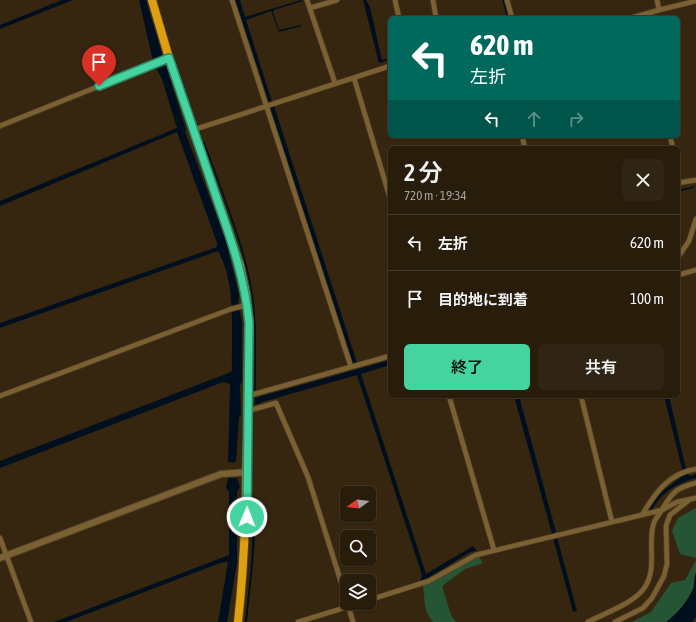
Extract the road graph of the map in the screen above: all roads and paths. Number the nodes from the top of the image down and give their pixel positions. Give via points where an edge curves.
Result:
1 (152, 0) edge
2 (232, 0) edge
3 (307, 0) edge
4 (337, 0) edge
5 (395, 0) edge
6 (432, 0) edge
7 (507, 0) edge
8 (657, 0) edge
9 (696, 1) edge
10 (310, 8) junction
11 (659, 10) junction
12 (399, 16) edge
13 (436, 16) edge
14 (511, 16) edge
15 (647, 16) edge
16 (162, 60) junction
17 (388, 67) edge
18 (354, 78) junction
19 (335, 83) junction
20 (266, 106) junction
21 (0, 126) edge
22 (193, 130) junction
23 (696, 180) edge
24 (680, 183) edge
25 (388, 191) edge
26 (696, 220) edge
27 (680, 254) edge
28 (696, 270) edge
29 (680, 274) edge
30 (244, 305) junction
31 (388, 357) edge
32 (351, 367) junction
33 (0, 396) edge
34 (247, 396) junction
35 (450, 398) edge
36 (581, 398) edge
37 (247, 411) junction
38 (696, 470) edge
39 (248, 472) junction
40 (696, 483) edge
41 (696, 498) edge
42 (690, 500) junction
43 (662, 510) junction
44 (642, 515) junction
45 (612, 522) junction
46 (0, 538) edge
47 (494, 550) junction
48 (3, 557) edge
49 (340, 579) edge
50 (376, 598) edge
51 (340, 607) edge
52 (350, 610) edge
53 (31, 622) edge
54 (238, 622) edge
55 (298, 622) edge
56 (354, 622) edge
57 (588, 622) edge
58 (615, 622) edge

1 - 16 highway
2 - 20 street
3 - 10 street
4 - 10 street
5 - 12 street
6 - 13 street
7 - 14 street
8 - 11 street
9 - 11 street
10 - 19 street
11 - 15 street
16 - 21 street
16 - 22 highway
17 - 18 street
18 - 19 street
18 - 25 street
19 - 20 street
20 - 22 street
20 - 32 street
22 - 30 highway via 240,266
23 - 24 street
26 - 27 street via 689,241
28 - 29 street
30 - 33 street
30 - 34 highway via 249,323
31 - 32 street
32 - 34 street
34 - 37 highway
35 - 47 street
36 - 45 street
37 - 39 highway
37 - 49 street via 276,403 308,477
38 - 44 street via 681,473 655,493
39 - 48 street via 221,474
39 - 54 highway via 244,567
40 - 43 street via 671,494
41 - 42 street
42 - 43 street via 677,502
42 - 58 street via 670,515 666,526 664,576 652,598 643,608
43 - 44 street
43 - 57 street via 652,527 651,570 645,586 636,597
44 - 45 street
45 - 47 street
46 - 48 street
47 - 50 street via 476,555 429,581
48 - 53 street
51 - 55 street
52 - 56 street

